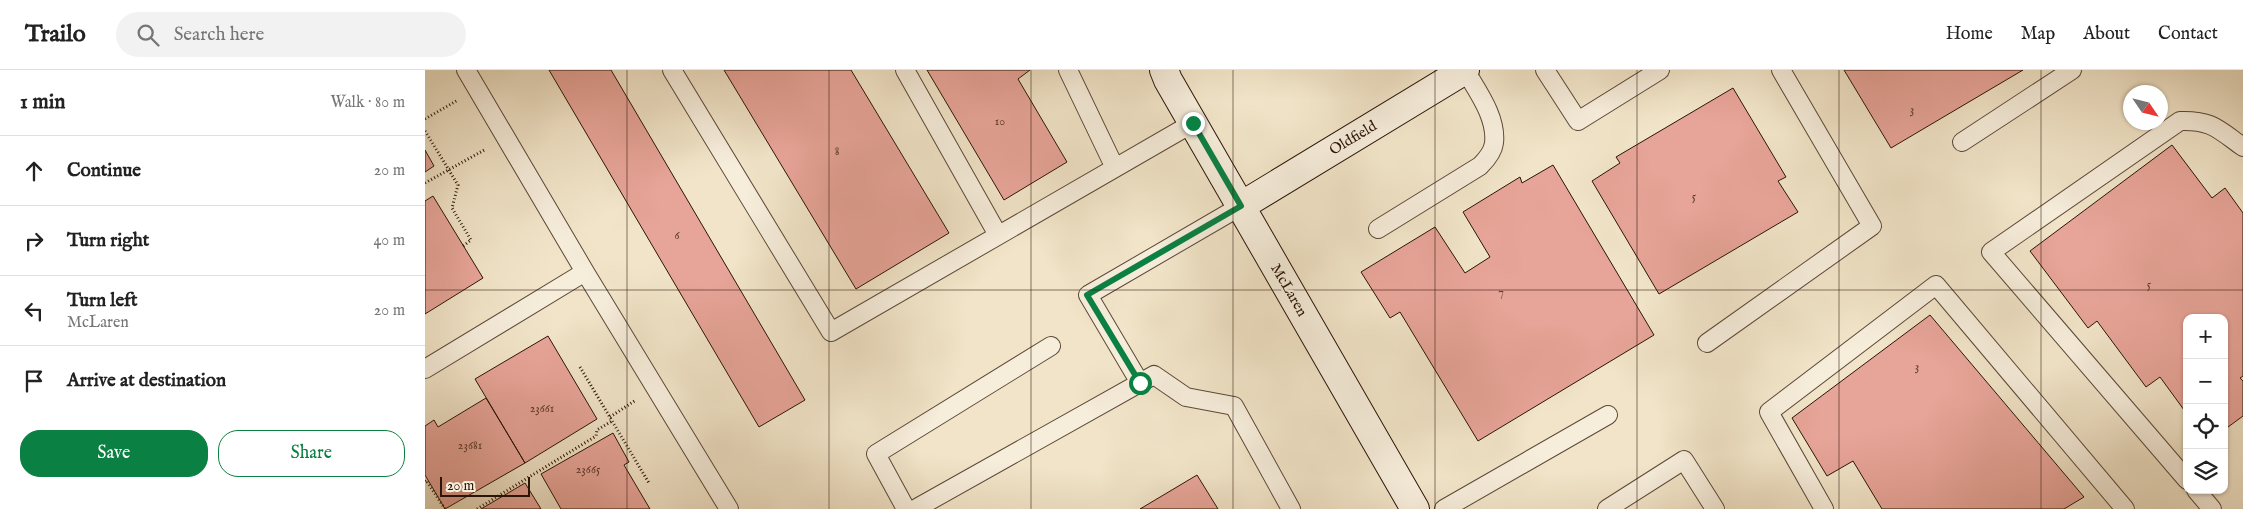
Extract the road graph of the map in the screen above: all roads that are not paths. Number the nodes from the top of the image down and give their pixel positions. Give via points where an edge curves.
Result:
1 (467, 70) edge
2 (672, 70) edge
3 (905, 70) edge
4 (1068, 70) edge
5 (1164, 70) edge
6 (1465, 70) edge
7 (1545, 70) edge
8 (1660, 70) edge
9 (1781, 70) edge
10 (2072, 70) edge
11 (1193, 123) junction
12 (1962, 142) dead end
13 (2243, 147) edge
14 (1115, 168) junction
15 (1241, 206) junction
16 (1378, 229) dead end
17 (999, 235) junction
18 (585, 272) junction
19 (1707, 343) dead end
20 (1051, 346) dead end
21 (425, 369) edge
22 (1140, 383) junction
23 (1608, 415) dead end
24 (2183, 475) edge
25 (2199, 494) edge
26 (729, 509) edge
27 (906, 509) edge
28 (915, 509) edge
29 (1291, 509) edge
30 (1415, 509) edge
31 (1444, 509) edge
32 (1607, 509) edge
33 (1715, 509) edge
34 (1824, 509) edge
35 (2125, 509) edge
36 (2212, 509) edge

1 - 18 lane
2 - 17 lane via 831,332
3 - 17 lane
4 - 14 lane
5 - 11 street, McLaren
6 - 15 street, Oldfield
6 - 16 lane via 1489,113 1494,144 1489,156 1480,166
7 - 8 lane via 1578,121
9 - 19 lane via 1872,226
10 - 12 lane
11 - 14 lane
11 - 15 street, McLaren
13 - 24 lane via 2212,124 2198,120 2180,121 1991,252
14 - 17 lane
15 - 22 lane via 1087,295
15 - 30 street, McLaren
18 - 21 lane
18 - 26 lane
20 - 27 lane via 876,454
22 - 28 lane
22 - 29 lane via 1154,375 1186,398 1234,406
23 - 31 lane
25 - 36 lane
32 - 33 lane via 1684,460
34 - 35 lane via 1769,412 1936,285

